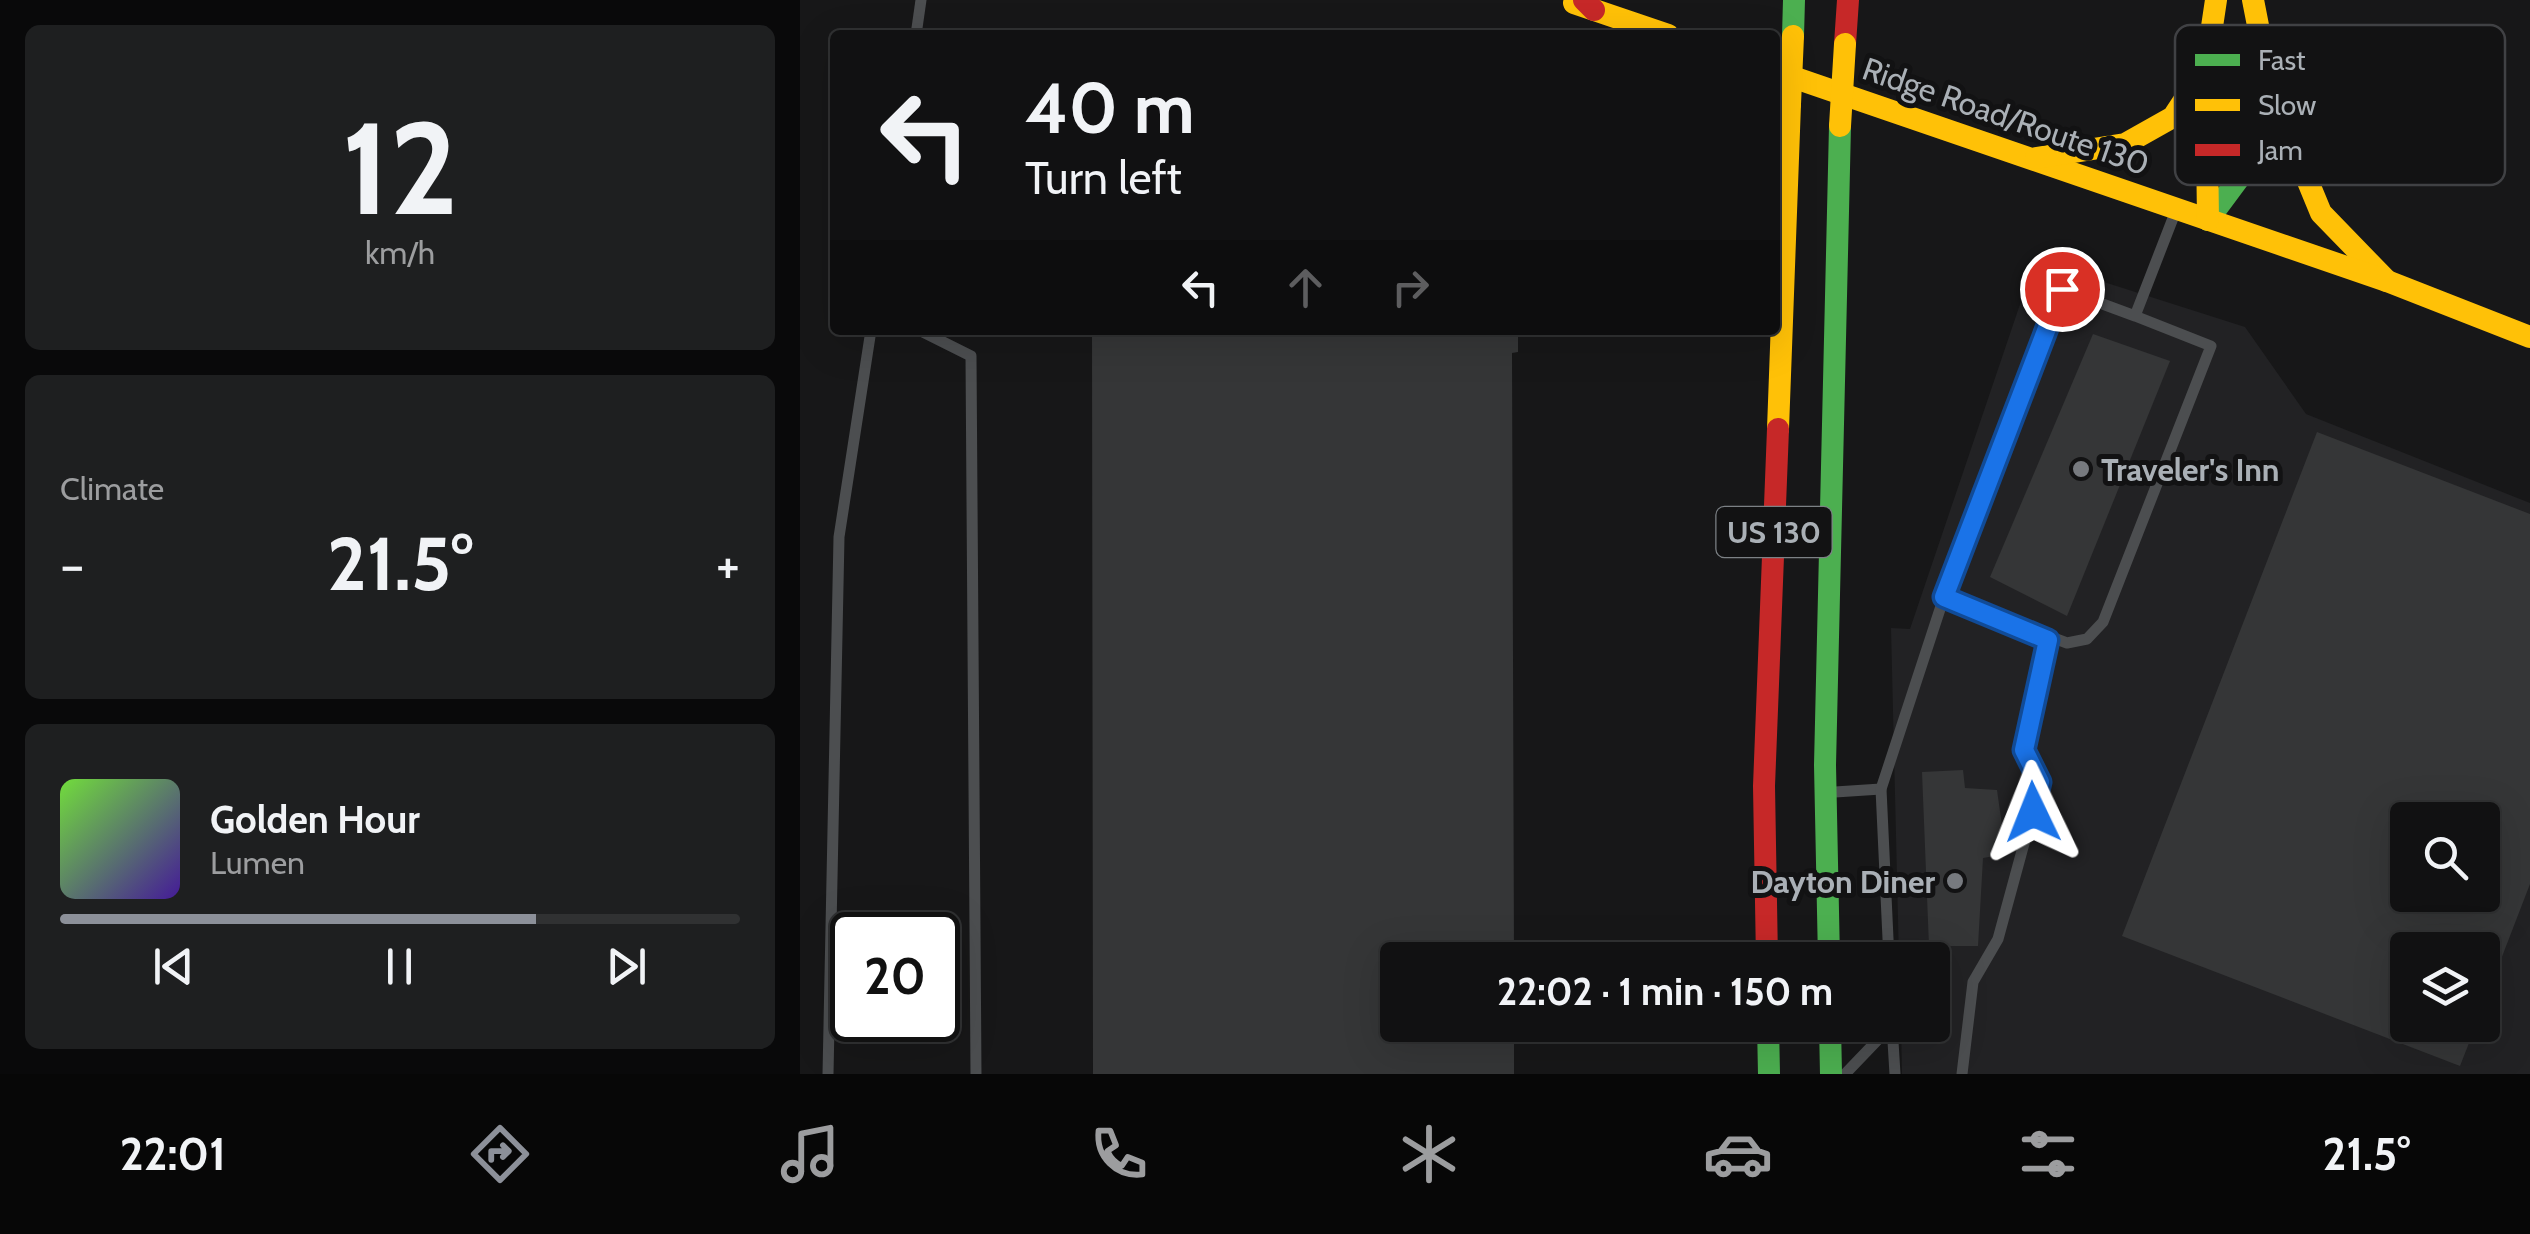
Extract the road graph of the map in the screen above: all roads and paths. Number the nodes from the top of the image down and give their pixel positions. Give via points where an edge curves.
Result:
1 (921, 0) edge
2 (1565, 0) edge
3 (1794, 0) edge
4 (1848, 0) edge
5 (2216, 0) edge
6 (2253, 0) edge
7 (1589, 5) edge
8 (2212, 25) edge
9 (2258, 25) edge
10 (917, 30) edge
11 (1655, 30) edge
12 (1780, 73) edge
13 (2175, 114) edge
14 (2036, 158) junction
15 (2208, 185) edge
16 (2234, 185) edge
17 (2309, 185) edge
18 (2177, 209) junction
19 (2208, 220) junction
20 (2387, 281) junction
21 (2135, 316) junction
22 (870, 335) edge
23 (929, 335) edge
24 (2530, 337) edge
25 (1944, 597) junction
26 (2048, 640) junction
27 (1881, 789) junction
28 (1826, 792) junction
29 (1767, 942) edge
30 (1829, 942) edge
31 (1888, 942) edge
32 (1768, 1042) edge
33 (1830, 1042) edge
34 (1876, 1042) edge
35 (1893, 1042) edge
36 (828, 1074) edge
37 (976, 1074) edge
38 (1768, 1074) edge
39 (1831, 1074) edge
40 (1845, 1074) edge
41 (1895, 1074) edge
42 (1962, 1074) edge

1 - 10 lane
2 - 7 main road
3 - 29 main road, US 130, bridge via 1764,786
4 - 28 main road, US 130, bridge
5 - 8 main road
6 - 9 main road
7 - 11 main road
12 - 14 main road, Ridge Road/Route 130
13 - 14 main road via 2125,144
14 - 18 main road, Ridge Road/Route 130
15 - 19 main road
16 - 19 main road
17 - 20 main road via 2321,213
18 - 19 main road, Ridge Road/Route 130
18 - 21 lane
19 - 20 main road, Ridge Road/Route 130
20 - 24 main road, Ridge Road/Route 130
21 - 25 lane via 2062,289
21 - 26 lane via 2211,346 2103,622 2078,643
22 - 36 lane via 839,537
23 - 37 lane via 971,356
25 - 26 lane
25 - 27 lane
26 - 42 lane via 2024,750 2040,782 1998,939 1974,982
27 - 28 lane
27 - 31 lane
28 - 30 main road, US 130
32 - 38 main road
33 - 39 main road
34 - 40 lane
35 - 41 lane

